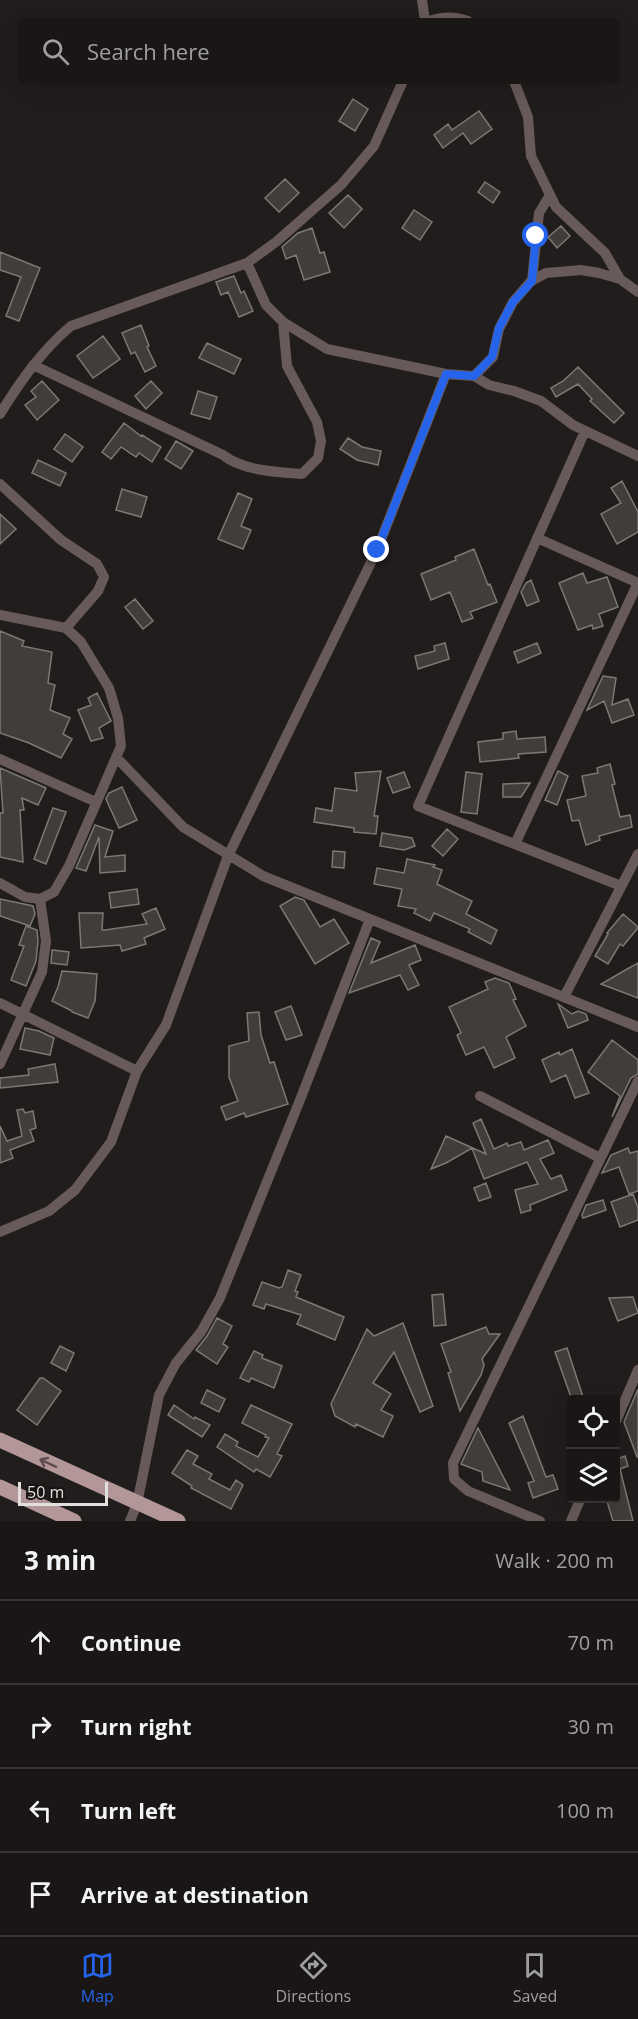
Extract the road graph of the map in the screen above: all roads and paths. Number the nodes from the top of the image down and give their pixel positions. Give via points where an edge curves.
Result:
1 (422, 0) edge
2 (426, 18) edge
3 (438, 18) edge
4 (460, 18) edge
5 (402, 84) edge
6 (515, 84) edge
7 (550, 195) junction
8 (247, 263) junction
9 (620, 279) junction
10 (532, 281) junction
11 (638, 292) edge
12 (283, 322) junction
13 (33, 365) junction
14 (446, 374) junction
15 (474, 376) junction
16 (0, 414) edge
17 (585, 431) junction
18 (638, 456) edge
19 (0, 484) edge
20 (537, 538) junction
21 (638, 583) edge
22 (0, 615) edge
23 (66, 628) junction
24 (116, 757) junction
25 (0, 759) edge
26 (96, 802) junction
27 (515, 844) junction
28 (638, 854) edge
29 (228, 856) junction
30 (0, 883) edge
31 (621, 886) junction
32 (40, 899) junction
33 (370, 919) junction
34 (564, 997) junction
35 (0, 1003) edge
36 (25, 1013) junction
37 (638, 1027) edge
38 (0, 1064) edge
39 (137, 1071) junction
40 (638, 1081) edge
41 (480, 1096) dead end
42 (600, 1158) junction
43 (0, 1232) edge
44 (638, 1372) edge
45 (620, 1410) edge
46 (0, 1440) edge
47 (0, 1487) edge
48 (137, 1503) junction
49 (579, 1503) edge
50 (74, 1521) edge
51 (130, 1521) edge
52 (178, 1521) edge
53 (540, 1521) edge
54 (571, 1521) edge

1 - 2 street
3 - 4 street
5 - 8 street via 374,146 347,177
6 - 7 street via 528,117 531,156
7 - 9 street via 564,216 605,252
7 - 10 street via 539,213
8 - 12 street via 266,305
8 - 13 street via 70,326
9 - 10 street via 566,270 546,273
9 - 11 street
10 - 15 street via 513,302 499,328 492,357
12 - 13 street via 287,366 317,422 321,441 318,458 302,474 234,463
12 - 14 street via 327,350
13 - 16 street
14 - 15 street
14 - 29 street via 377,550
15 - 17 street via 489,386 541,400
17 - 18 street
17 - 20 street
19 - 23 street via 61,540 97,564 104,577 98,591
20 - 21 street
20 - 27 street via 418,806
21 - 27 street
22 - 23 street
23 - 24 street via 81,642 109,688 121,746
24 - 26 street
24 - 29 street via 183,827
25 - 26 street
26 - 32 street via 54,892
27 - 31 street
28 - 31 street
29 - 33 street via 263,876
29 - 39 street via 166,1025
30 - 32 street via 25,897
31 - 34 street
32 - 36 street via 46,941 42,972
33 - 34 street
33 - 48 street via 220,1298 159,1395
34 - 37 street
35 - 36 street
36 - 38 street
36 - 39 street
39 - 43 street via 111,1142 75,1190 49,1211
40 - 42 street
41 - 42 street
42 - 53 street via 453,1463 454,1479 468,1491
44 - 45 street
48 -> 46 main road
47 - 50 main road
48 - 51 street
48 - 52 main road
49 - 54 street

